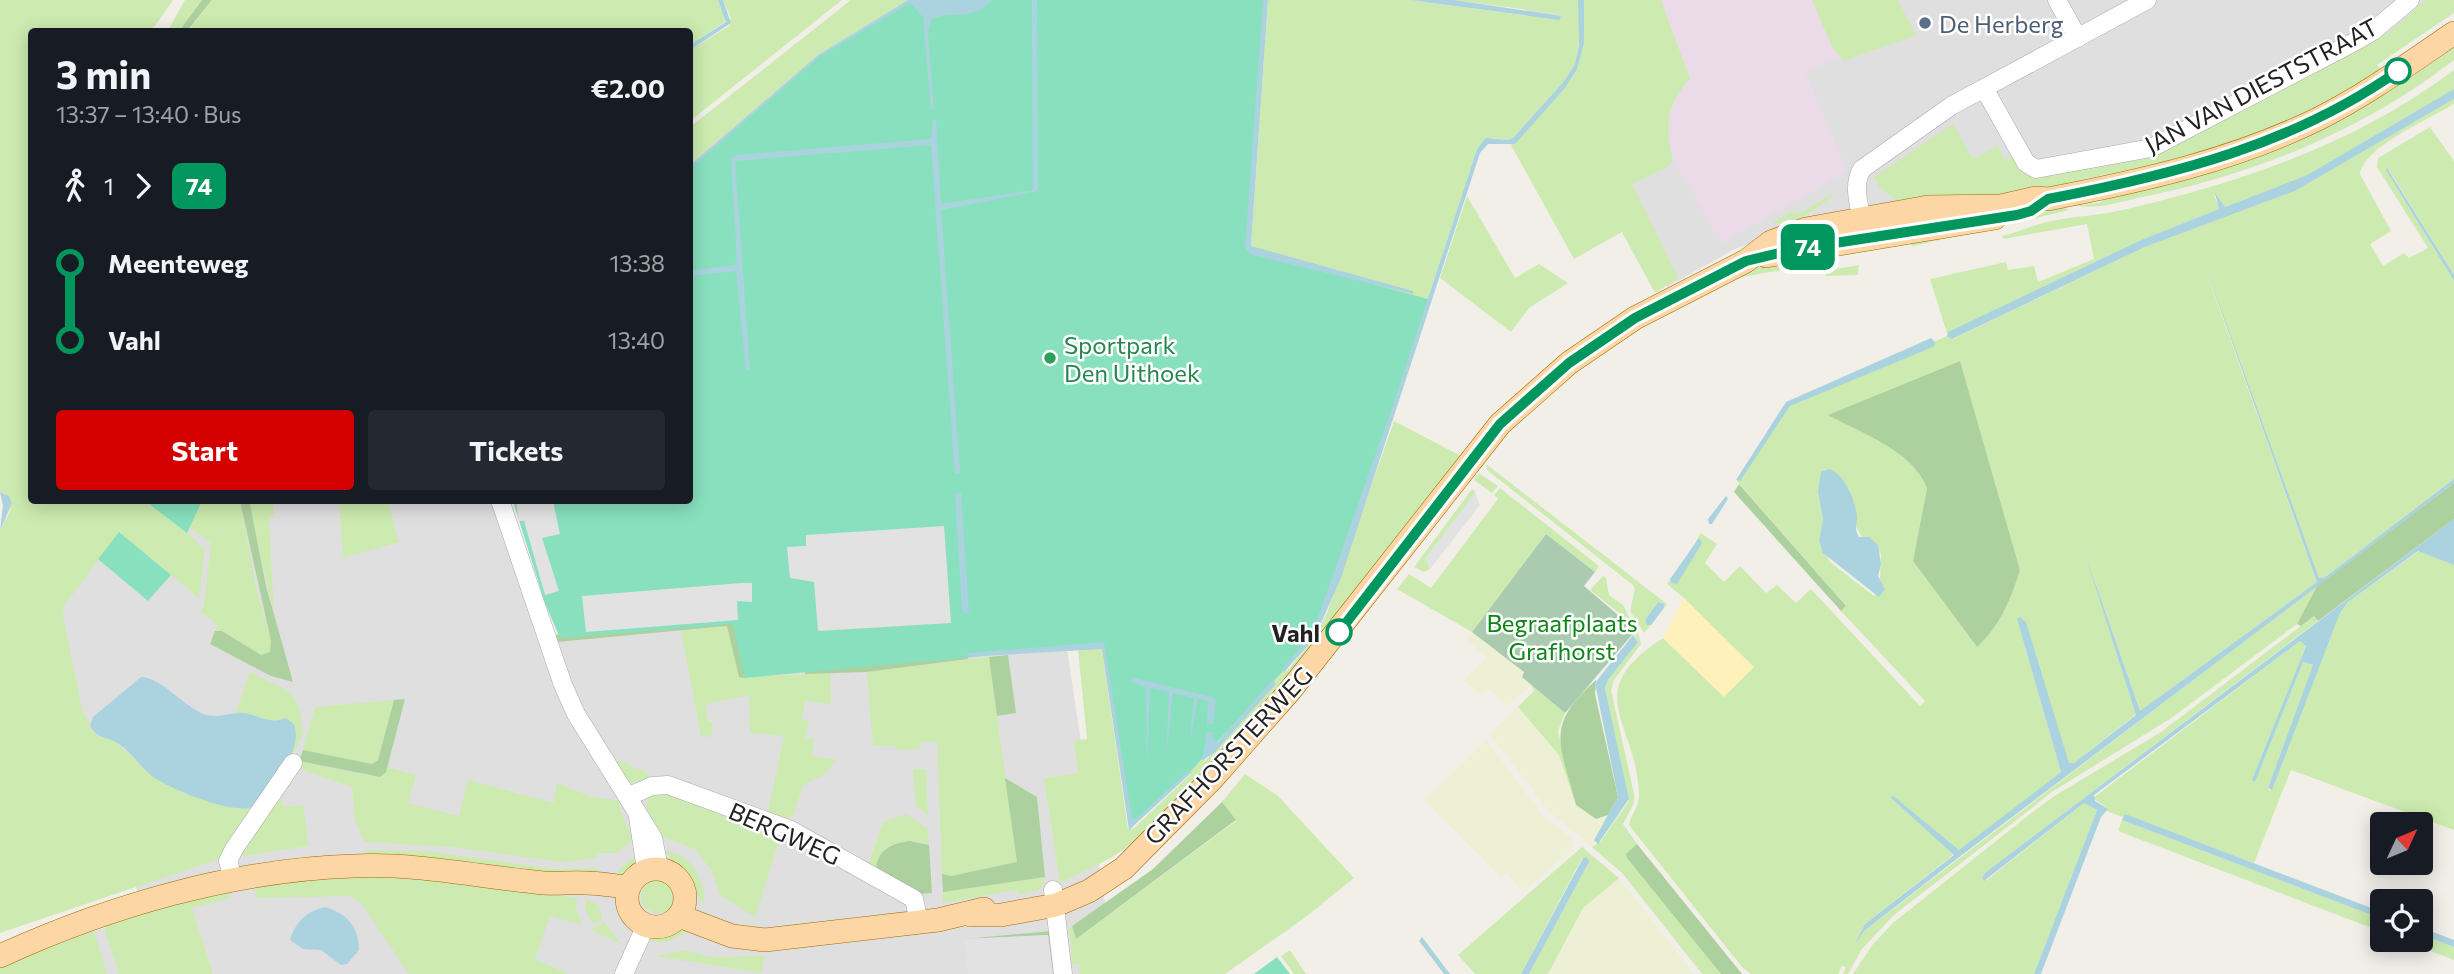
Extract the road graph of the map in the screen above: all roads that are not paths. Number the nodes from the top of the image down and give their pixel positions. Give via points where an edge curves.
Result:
1 (2057, 0) edge
2 (2147, 0) edge
3 (2410, 0) edge
4 (2454, 33) edge
5 (2078, 38) junction
6 (1984, 88) junction
7 (1864, 228) junction
8 (501, 504) edge
9 (293, 762) dead end
10 (626, 797) junction
11 (652, 869) junction
12 (233, 879) junction
13 (628, 894) junction
14 (1055, 898) junction
15 (682, 909) junction
16 (919, 922) junction
17 (646, 925) junction
18 (0, 956) edge
19 (624, 974) edge
20 (1063, 974) edge

1 - 5 street
2 - 5 street
3 - 6 street, JAN VAN DIESTSTRAAT via 2373,31 2151,148 2036,169 2026,163
4 - 7 main road, GRAFHORSTERWEG via 2319,118 2188,169 2001,206 1941,205
5 - 6 street
6 - 7 street via 1862,169 1857,178
7 - 14 main road, GRAFHORSTERWEG via 1806,229 1778,239 1746,261 1635,318 1569,363 1500,424 1289,692 1187,806 1134,855 1118,859
8 - 10 street via 563,685
9 - 12 street via 234,849 229,862
10 - 11 street via 657,846
10 - 16 street, BERGWEG via 668,785 791,830 914,899
11 - 13 main road via 635,877
11 - 15 main road via 677,877 684,888
12 - 13 main road via 376,865 547,883 589,883
12 - 18 main road via 85,922
13 - 17 main road via 631,913
14 - 16 main road, GRAFHORSTERWEG
14 - 20 street
15 - 16 main road, GRAFHORSTERWEG via 780,936
15 - 17 main road via 667,925
17 - 19 street

